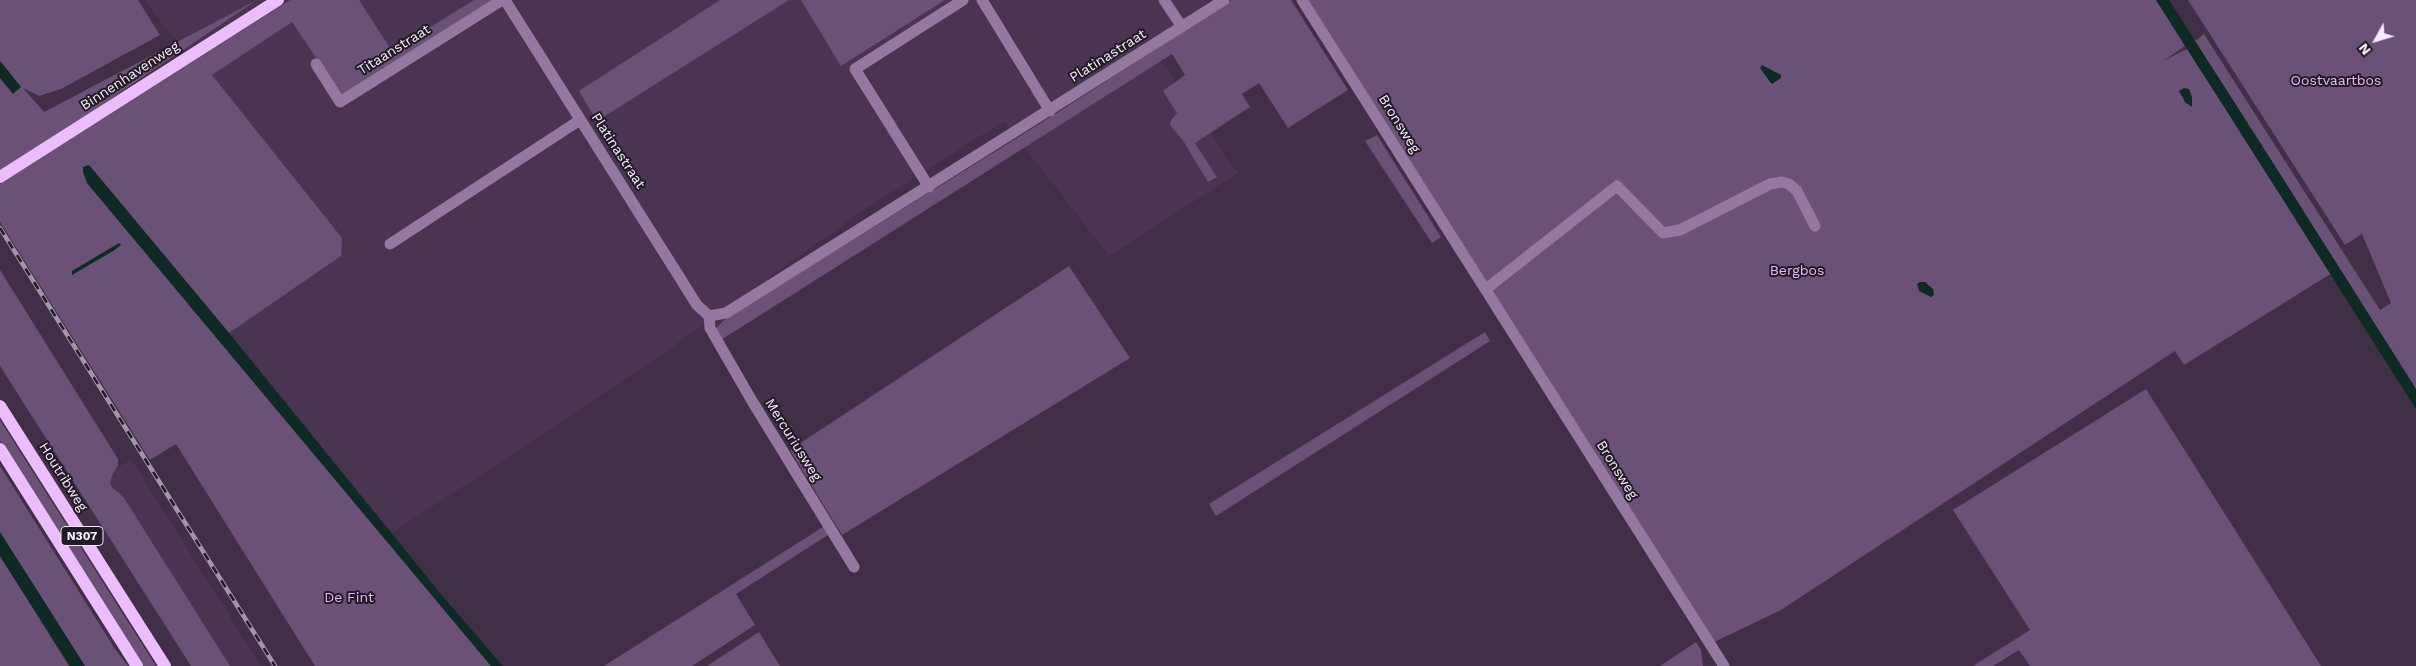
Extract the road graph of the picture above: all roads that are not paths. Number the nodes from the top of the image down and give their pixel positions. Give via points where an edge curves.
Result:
1 (277, 0) edge
2 (503, 0) edge
3 (963, 0) edge
4 (982, 0) edge
5 (1164, 0) edge
6 (1224, 0) edge
7 (1302, 0) edge
8 (1182, 28) junction
9 (316, 64) dead end
10 (1050, 111) junction
11 (580, 120) junction
12 (0, 177) edge
13 (929, 187) junction
14 (1815, 226) dead end
15 (390, 244) dead end
16 (1486, 289) junction
17 (709, 316) junction
18 (0, 406) edge
19 (0, 448) edge
20 (854, 567) dead end
21 (137, 666) edge
22 (165, 666) edge
23 (1723, 666) edge

1 - 12 main road, Binnenhavenweg
2 - 9 street, Titaanstraat via 340,102
2 - 11 street, Platinastraat
3 - 13 street via 855,69
4 - 10 street
5 - 8 street
6 - 8 street, Platinastraat
7 - 16 street, Bronsweg
8 - 10 street, Platinastraat
10 - 13 street, Platinastraat
11 - 15 street
11 - 17 street, Platinastraat via 697,305
13 - 17 street, Platinastraat via 726,314
14 - 16 street via 1797,191 1782,182 1770,184 1680,230 1663,233 1617,186
16 - 23 street, Bronsweg
17 - 20 street, Mercuriusweg via 710,328 752,402
18 - 22 main road, Houtribweg / N307
19 - 21 main road, N307

